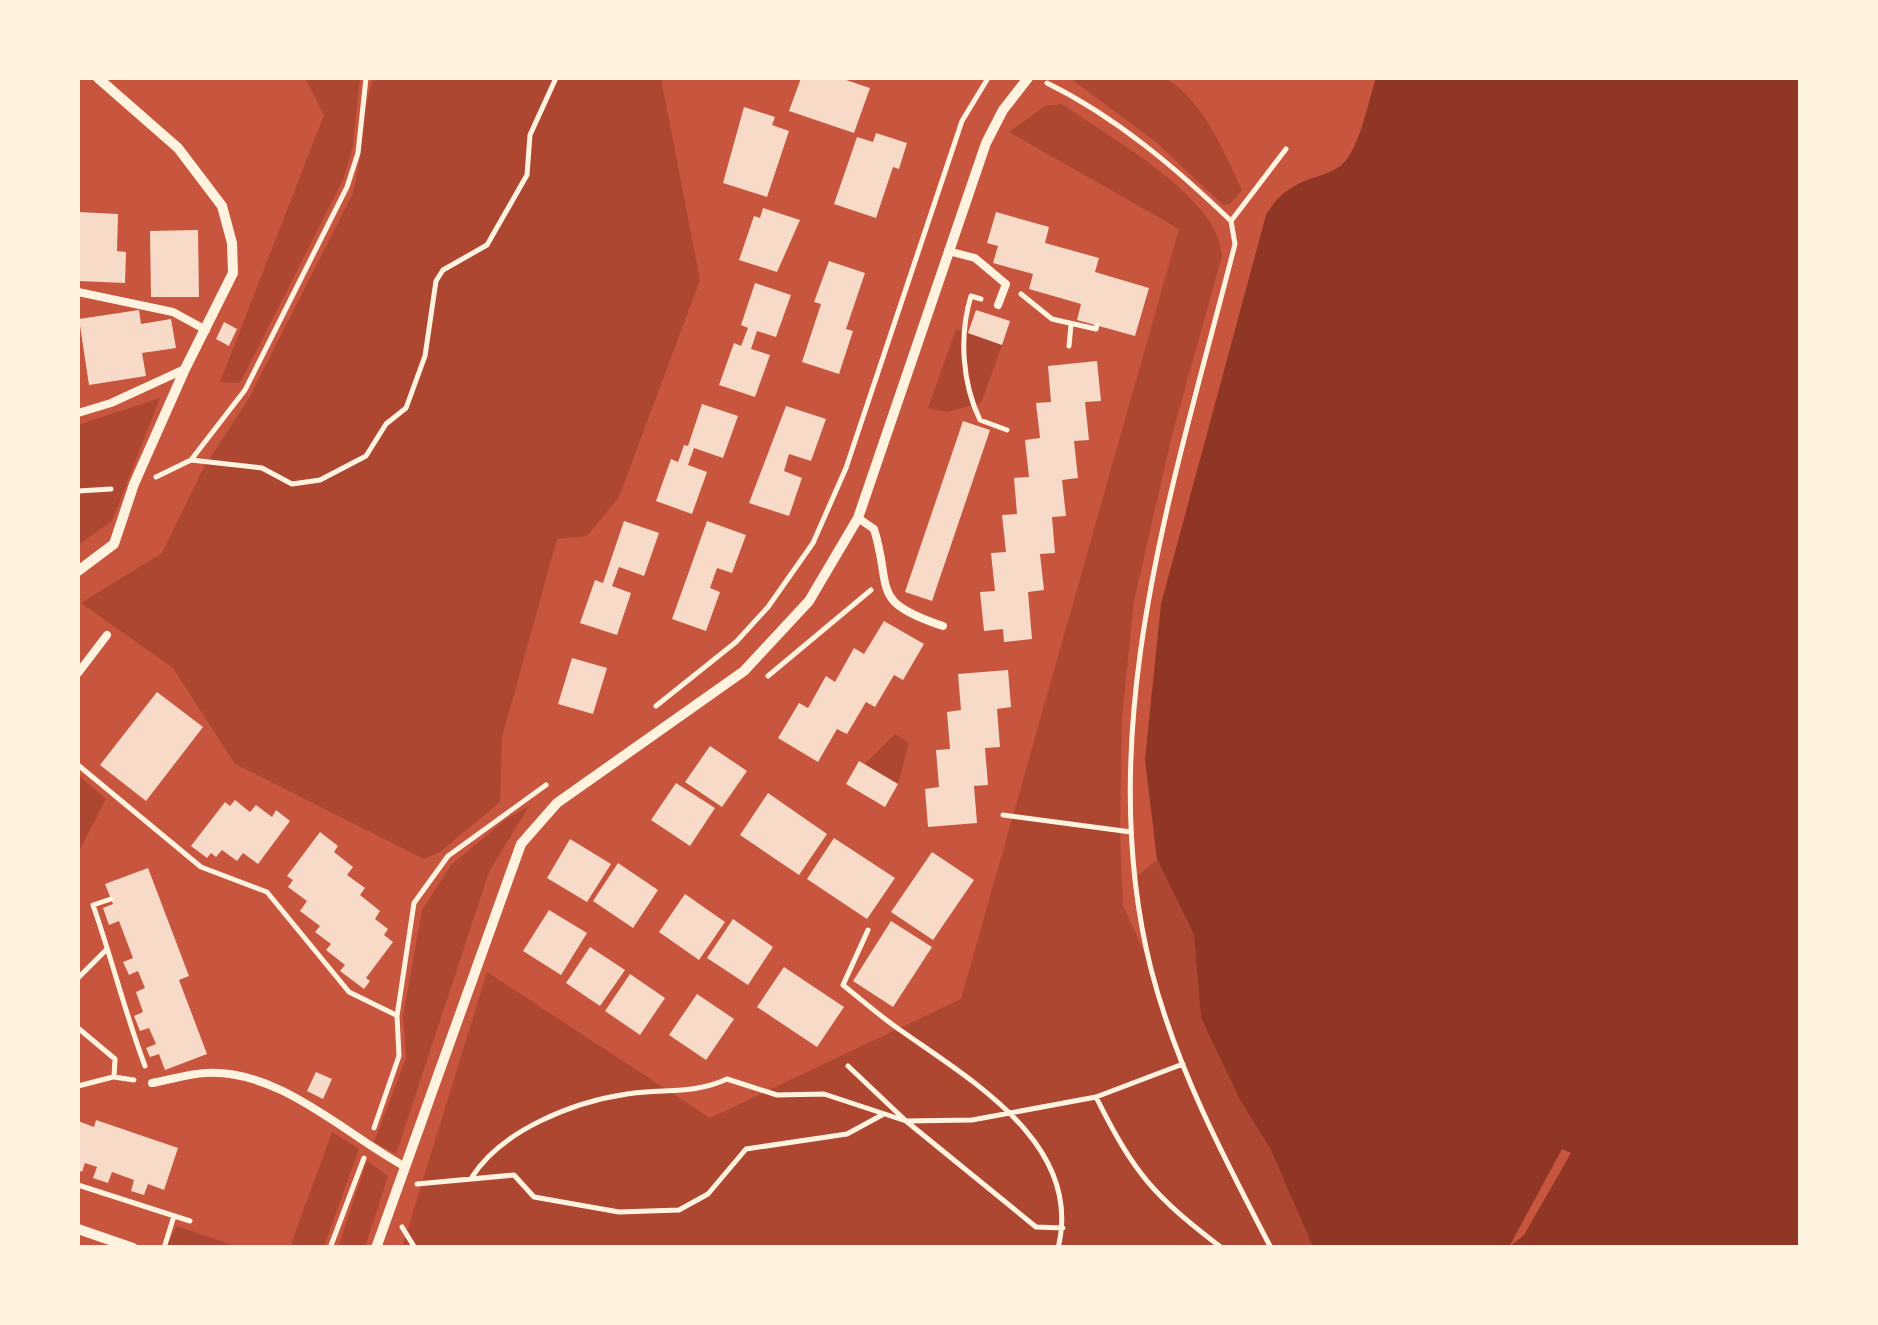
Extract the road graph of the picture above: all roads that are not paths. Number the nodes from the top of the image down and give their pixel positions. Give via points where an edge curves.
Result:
1 (98, 78) edge
2 (1028, 78) edge
3 (948, 250) junction
4 (78, 292) edge
5 (998, 305) road end
6 (206, 330) junction
7 (184, 369) junction
8 (78, 413) edge
9 (858, 518) junction
10 (78, 571) edge
11 (943, 626) dead end
12 (106, 635) dead end
13 (78, 673) edge
14 (152, 1083) road end
15 (404, 1166) junction
16 (78, 1229) edge
17 (132, 1248) edge
18 (376, 1248) edge

1 - 6 street via 178,148 222,206 233,273
2 - 3 street via 986,143
3 - 5 lane via 975,258 1006,284
3 - 9 street
4 - 6 lane via 172,312
6 - 7 street
7 - 8 lane
7 - 10 street via 114,544
9 - 11 lane via 874,529 882,586 906,614
9 - 15 street via 809,601 744,671 538,820 508,875
12 - 13 lane
14 - 15 lane via 207,1072 242,1078 314,1104
15 - 18 street
16 - 17 street

